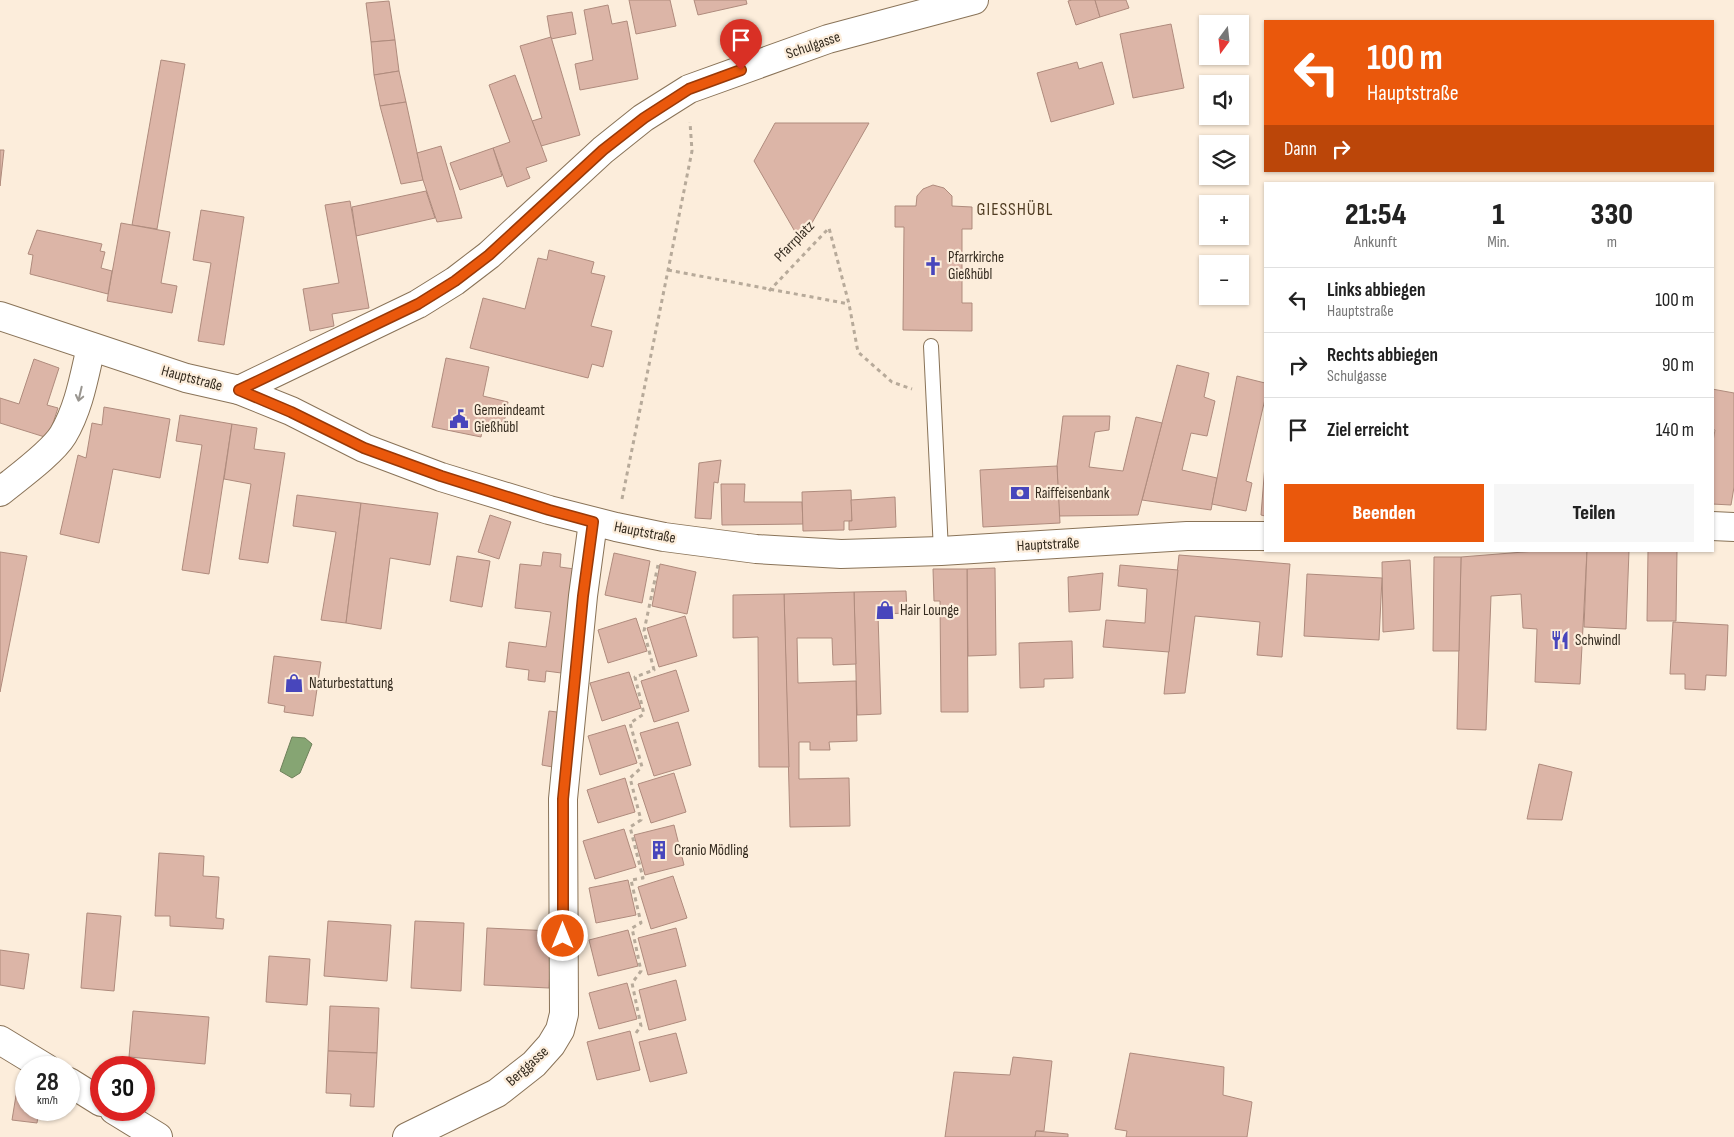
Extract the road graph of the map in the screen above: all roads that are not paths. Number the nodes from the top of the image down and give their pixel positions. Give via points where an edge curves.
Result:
1 (974, 0) edge
2 (0, 316) edge
3 (91, 346) junction
4 (931, 346) dead end
5 (239, 390) junction
6 (0, 492) edge
7 (604, 524) junction
8 (1714, 526) edge
9 (1734, 527) edge
10 (1264, 536) edge
11 (941, 551) junction
12 (0, 1040) edge
13 (26, 1056) edge
14 (132, 1121) edge
15 (158, 1137) edge
16 (407, 1137) edge

1 - 5 street, Schulgasse via 828,39 689,89 603,150 489,255 455,281 418,304
2 - 3 street, Hauptstraße
3 - 5 street, Hauptstraße via 186,378
3 -> 6 street via 78,404 62,436
4 - 11 lane
5 - 7 street, Hauptstraße via 364,448 441,476
7 - 11 street, Hauptstraße via 664,537 756,549 841,554
7 - 16 street, Berggasse via 583,596 563,799 564,1014 560,1030 534,1064 497,1093
8 - 9 street
10 - 11 street, Hauptstraße via 1187,536
12 - 13 street
14 - 15 street

